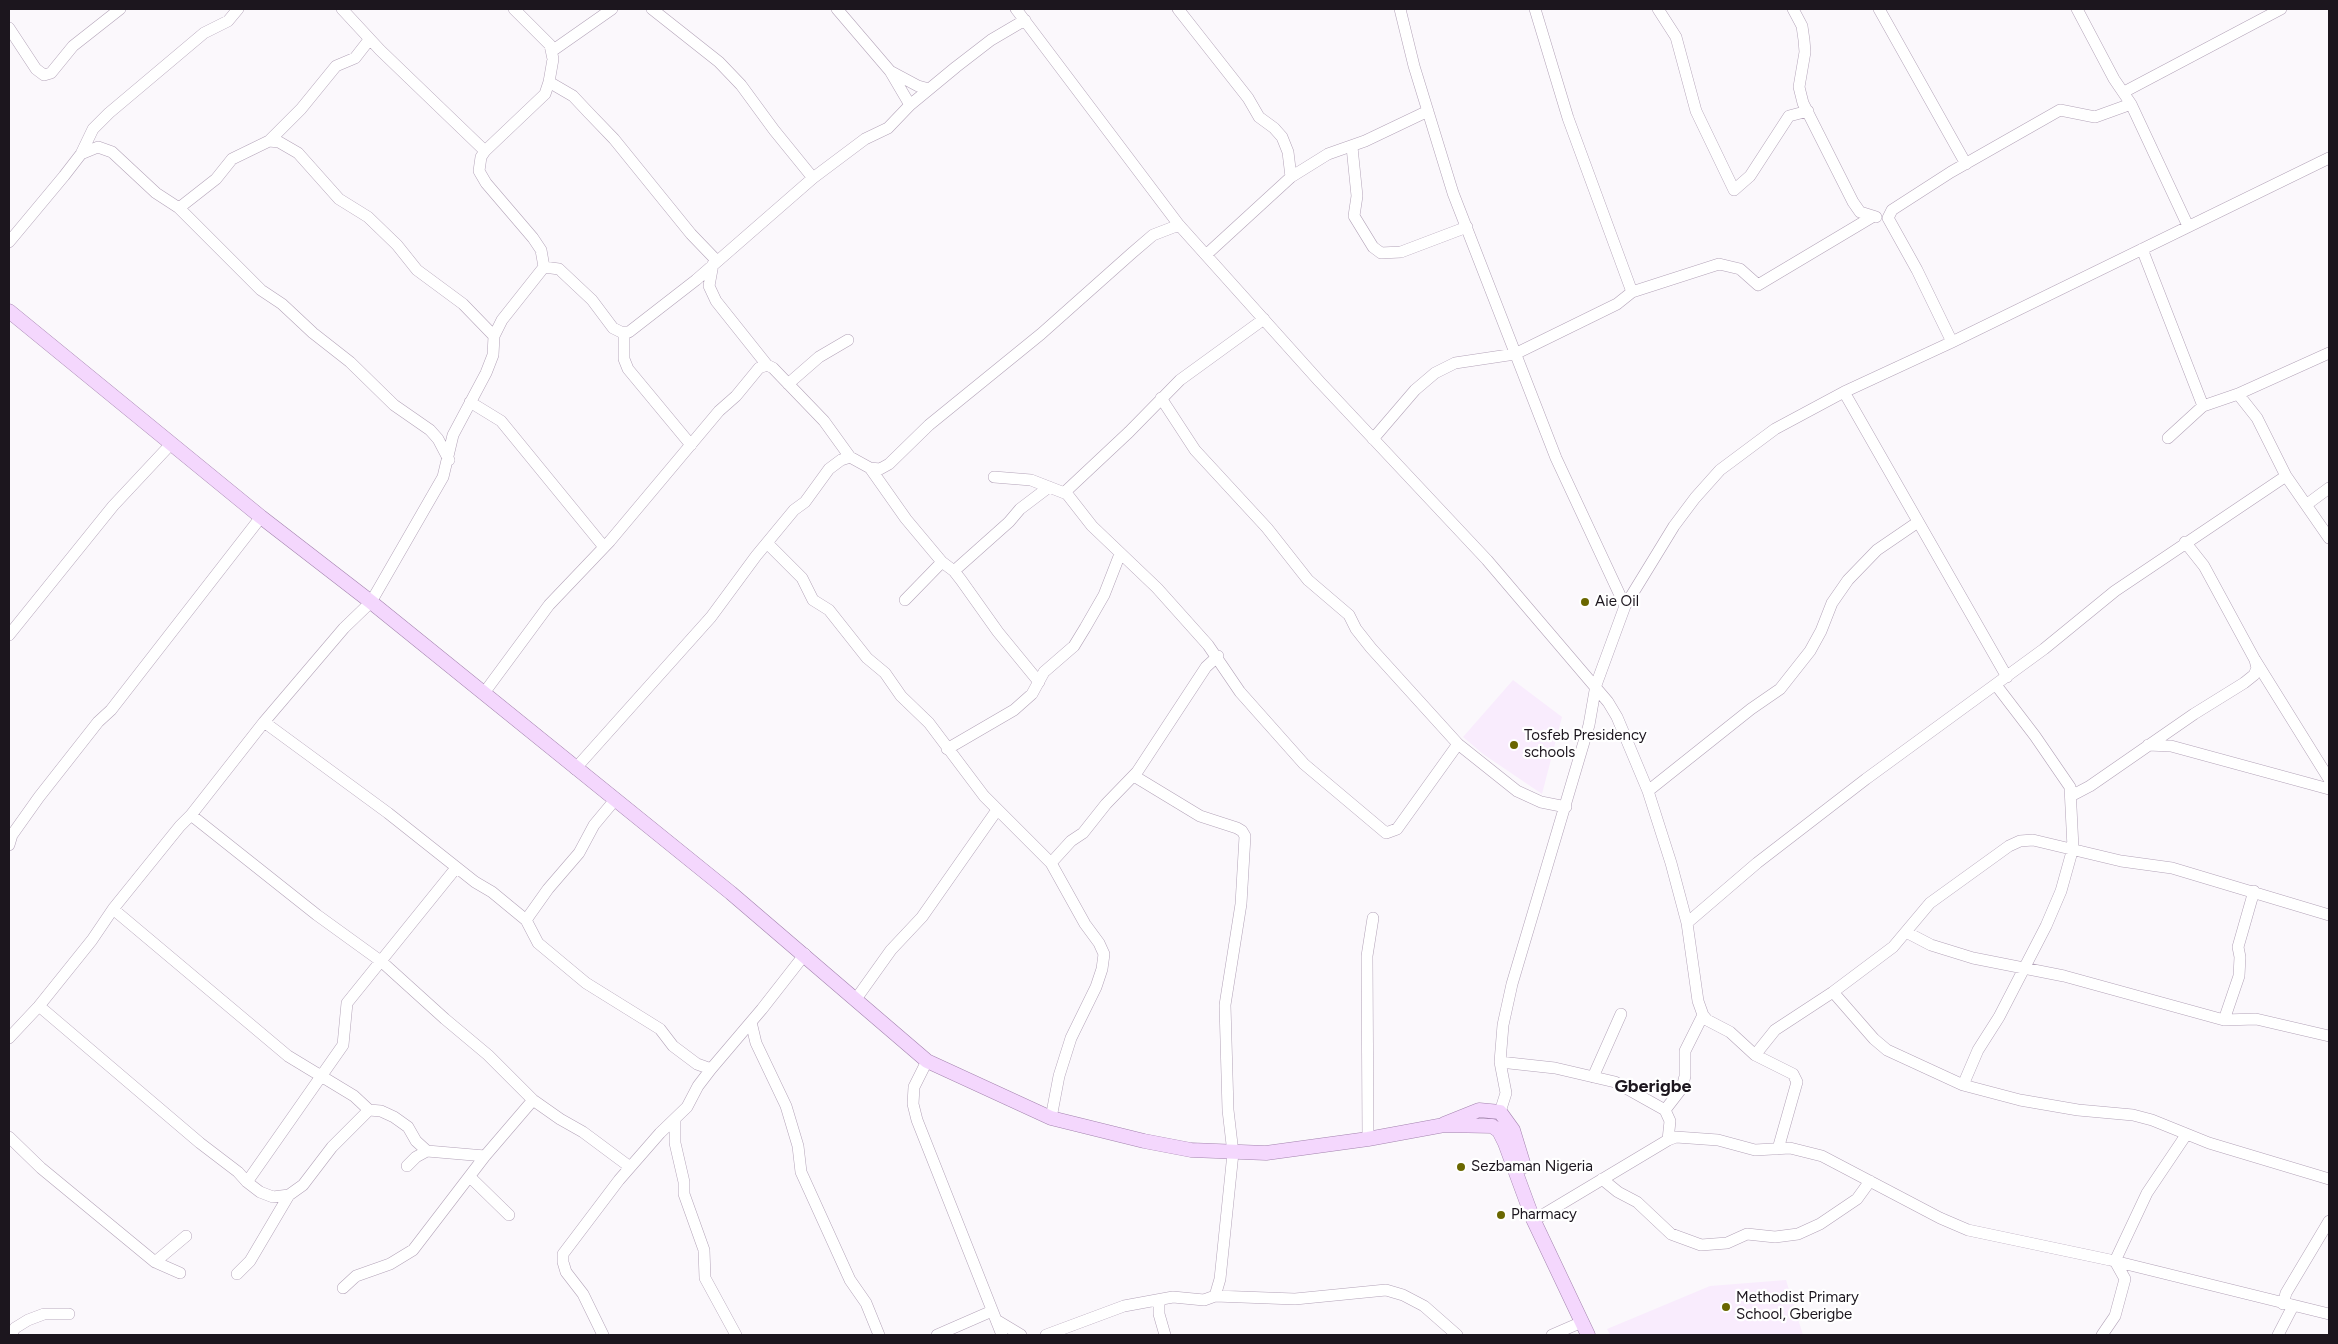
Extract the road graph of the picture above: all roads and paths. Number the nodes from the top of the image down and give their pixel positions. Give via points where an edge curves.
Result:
1 (120, 9) edge
2 (238, 9) edge
3 (342, 9) edge
4 (514, 9) edge
5 (612, 9) edge
6 (652, 9) edge
7 (837, 9) edge
8 (1016, 9) edge
9 (1178, 9) edge
10 (1400, 9) edge
11 (1535, 9) edge
12 (1658, 9) edge
13 (1793, 9) edge
14 (1879, 9) edge
15 (2077, 9) edge
16 (2281, 9) edge
17 (1025, 20) junction
18 (9, 28) edge
19 (369, 40) junction
20 (552, 52) junction
21 (890, 71) junction
22 (549, 82) junction
23 (930, 89) junction
24 (2124, 92) junction
25 (2131, 104) junction
26 (910, 105) junction
27 (1428, 111) junction
28 (1808, 111) junction
29 (269, 141) junction
30 (1352, 147) junction
31 (485, 151) junction
32 (81, 154) junction
33 (2329, 158) edge
34 (1966, 164) junction
35 (1291, 177) junction
36 (813, 178) junction
37 (179, 208) junction
38 (1872, 217) junction
39 (1888, 218) junction
40 (1179, 225) junction
41 (2188, 226) junction
42 (1467, 227) junction
43 (9, 242) edge
44 (2142, 249) junction
45 (1207, 254) junction
46 (714, 262) junction
47 (544, 267) junction
48 (696, 280) junction
49 (710, 281) junction
50 (1632, 292) junction
51 (9, 311) edge
52 (1264, 319) junction
53 (624, 332) junction
54 (494, 336) junction
55 (848, 340) dead end
56 (1952, 342) junction
57 (2329, 353) edge
58 (1515, 354) junction
59 (766, 365) junction
60 (788, 384) junction
61 (1844, 392) junction
62 (2238, 394) junction
63 (1161, 398) junction
64 (470, 402) junction
65 (2203, 406) junction
66 (2168, 438) dead end
67 (1373, 439) junction
68 (171, 444) junction
69 (691, 445) junction
70 (850, 458) junction
71 (449, 460) junction
72 (870, 468) junction
73 (2286, 476) junction
74 (994, 477) dead end
75 (1048, 487) junction
76 (2329, 488) edge
77 (1065, 492) junction
78 (2306, 505) junction
79 (261, 517) junction
80 (1918, 522) junction
81 (2329, 538) edge
82 (2185, 542) junction
83 (768, 544) junction
84 (604, 548) junction
85 (1120, 554) junction
86 (942, 562) junction
87 (954, 571) junction
88 (904, 600) dead end
89 (371, 602) junction
90 (1626, 606) junction
91 (9, 635) edge
92 (1218, 656) junction
93 (2255, 660) junction
94 (2007, 677) junction
95 (1039, 682) junction
96 (1596, 685) junction
97 (1996, 685) junction
98 (484, 693) junction
99 (264, 722) junction
100 (1458, 744) junction
101 (2146, 746) junction
102 (947, 749) junction
103 (575, 769) junction
104 (1134, 776) junction
105 (2329, 779) edge
106 (2329, 789) edge
107 (1648, 791) junction
108 (2071, 796) junction
109 (614, 801) junction
110 (1566, 807) junction
111 (997, 810) junction
112 (191, 816) junction
113 (10, 837) edge
114 (2073, 848) junction
115 (1051, 863) junction
116 (456, 868) junction
117 (2254, 891) junction
118 (113, 909) junction
119 (2329, 915) edge
120 (1374, 918) dead end
121 (526, 920) junction
122 (1687, 923) junction
123 (1906, 932) junction
124 (804, 954) junction
125 (382, 962) junction
126 (2026, 968) junction
127 (1834, 992) junction
128 (856, 999) junction
129 (39, 1006) junction
130 (1621, 1014) dead end
131 (1703, 1015) junction
132 (2224, 1020) junction
133 (751, 1022) junction
134 (2329, 1036) edge
135 (9, 1038) edge
136 (1756, 1055) junction
137 (927, 1061) junction
138 (1500, 1062) junction
139 (710, 1068) junction
140 (1593, 1076) junction
141 (322, 1078) junction
142 (1963, 1085) junction
143 (533, 1100) junction
144 (369, 1110) junction
145 (1665, 1110) junction
146 (1500, 1112) junction
147 (1051, 1118) junction
148 (676, 1120) junction
149 (1444, 1125) junction
150 (2186, 1135) junction
151 (9, 1137) edge
152 (1368, 1139) junction
153 (1668, 1140) junction
154 (1778, 1149) junction
155 (427, 1151) junction
156 (1233, 1153) junction
157 (485, 1156) junction
158 (407, 1166) dead end
159 (630, 1167) junction
160 (470, 1177) junction
161 (1602, 1179) junction
162 (2329, 1179) edge
163 (1870, 1181) junction
164 (247, 1182) junction
165 (289, 1195) junction
166 (509, 1215) dead end
167 (1542, 1216) junction
168 (2329, 1221) edge
169 (186, 1236) dead end
170 (2115, 1261) junction
171 (154, 1262) junction
172 (180, 1273) dead end
173 (237, 1274) dead end
174 (343, 1288) dead end
175 (1215, 1296) junction
176 (1159, 1300) junction
177 (2288, 1305) junction
178 (69, 1314) dead end
179 (2329, 1314) edge
180 (994, 1316) junction
181 (1582, 1322) junction
182 (11, 1335) edge
183 (603, 1335) edge
184 (736, 1335) edge
185 (879, 1335) edge
186 (936, 1335) edge
187 (1002, 1335) edge
188 (1022, 1335) edge
189 (1046, 1335) edge
190 (1165, 1335) edge
191 (1457, 1335) edge
192 (1552, 1335) edge
193 (1588, 1335) edge
194 (1598, 1335) edge
195 (2102, 1335) edge
196 (2278, 1335) edge

1 - 18 street via 73,46 51,73 44,75 36,69
2 - 32 street via 228,21 204,33 117,105 93,129
3 - 19 street
4 - 20 street via 547,40
5 - 20 street
6 - 36 street via 719,62 741,85
7 - 21 street
8 - 17 street
9 - 35 street via 1260,117 1282,137 1288,152
10 - 27 street
11 - 50 street via 1568,118
12 - 28 street via 1676,37 1696,110 1734,190 1750,176 1789,116
13 - 28 street via 1802,26 1805,52 1799,87
14 - 34 street
15 - 24 street
16 - 24 street
17 - 23 street via 991,40
17 - 40 street
19 - 29 street via 355,58 336,66 301,109
19 - 31 street
20 - 22 street
21 - 23 street
21 - 26 street
22 - 31 street via 545,94
22 - 46 street via 573,96 614,139
23 - 26 street
24 - 25 street
25 - 34 street via 2095,117 2060,110
25 - 41 street
26 - 36 street via 888,128 859,143
27 - 30 street
27 - 42 street
28 - 38 street via 1853,202 1860,212
29 - 37 street via 232,159 216,179
29 - 54 street via 279,142 298,153 339,199 368,217 417,270 464,304
30 - 35 street via 1328,154
30 - 42 street via 1356,196 1354,216 1373,247 1381,253 1401,252
31 - 47 street via 479,165 482,178 533,238 541,250
32 - 37 street via 98,147 105,148 156,193
32 - 43 street
33 - 41 street
34 - 39 street via 1892,210
35 - 45 street
36 - 46 street
37 - 71 street via 261,290 350,362 394,405 430,430
38 - 39 street
38 - 50 street via 1758,285 1740,269 1719,264
39 - 56 street
40 - 45 street
40 - 72 street via 1153,235 1041,334 929,425 889,464 880,469
41 - 44 street
42 - 58 street
44 - 56 street
44 - 65 street
45 - 52 street
46 - 48 street
46 - 49 street
47 - 53 street via 559,269 568,276 613,328
47 - 54 street via 509,309
48 - 49 street
48 - 53 street via 637,328
49 - 59 street via 716,301
50 - 58 street via 1616,304
51 - 68 main road
52 - 63 street via 1210,357
52 - 67 street
53 - 69 street via 624,359 628,369
54 - 64 street via 492,355
55 - 60 street via 820,357
56 - 61 street
57 - 62 street
58 - 67 street via 1455,363 1435,372
58 - 90 street via 1556,458
59 - 60 street
59 - 69 street via 759,368
60 - 70 street via 824,421
61 - 80 street
61 - 90 street via 1775,429 1720,470 1674,526
62 - 65 street
62 - 73 street via 2257,418
63 - 77 street
63 - 100 street via 1196,450 1273,534 1308,580 1349,614 1371,648
64 - 71 street via 453,435
64 - 84 street via 501,421
65 - 66 street
67 - 96 street via 1487,560
68 - 79 main road
68 - 91 street via 113,506
69 - 84 street
70 - 72 street
70 - 83 street via 829,469
71 - 89 street via 431,499
72 - 86 street
73 - 78 street
73 - 82 street
74 - 75 street via 1031,480
75 - 77 street
75 - 87 street
76 - 78 street
77 - 85 street
78 - 81 street
79 - 89 main road
79 - 113 street
80 - 94 street
80 - 107 street via 1877,550 1852,575 1832,603 1822,631 1810,651 1780,689
82 - 93 street via 2204,566
82 - 94 street via 2115,591
83 - 102 street via 802,578 813,600 829,610 866,658 885,673 900,696 929,723
83 - 103 street via 668,668 656,677
84 - 98 street via 549,605
85 - 92 street via 1157,588
85 - 95 street via 1104,595 1074,646 1044,672
86 - 87 street
86 - 88 street
87 - 95 street
89 - 98 main road
89 - 99 street via 344,628
90 - 96 street
92 - 100 street via 1240,692 1304,764 1386,833 1396,829
92 - 104 street via 1206,667
93 - 101 street via 2254,675 2244,683
93 - 105 street
94 - 97 street
95 - 102 street via 1032,694 1014,710
96 - 107 street via 1617,717
96 - 110 street via 1589,725
97 - 108 street via 2062,772
97 - 122 street via 1866,779
98 - 103 main road
99 - 112 street
99 - 116 street via 388,813
100 - 110 street via 1517,791 1541,802
101 - 106 street via 2171,746
101 - 108 street
102 - 111 street
103 - 109 main road
104 - 115 street
104 - 156 street via 1200,816 1237,828 1244,836 1241,904 1225,1005 1228,1110
107 - 122 street
108 - 114 street
109 - 121 street
109 - 124 main road
110 - 138 street via 1512,984 1503,1025
111 - 115 street
111 - 128 street via 928,909 891,950
112 - 118 street via 174,832
112 - 125 street via 316,915
114 - 117 street via 2121,862 2172,868
114 - 123 street via 2033,840 2009,846 1930,903
114 - 126 street via 2061,891
115 - 147 street via 1104,954 1096,988 1082,1012 1059,1076
116 - 121 street
116 - 125 street
117 - 119 street
117 - 132 street via 2238,947 2239,976
118 - 129 street
118 - 141 street via 288,1056
120 - 152 street via 1367,956
121 - 139 street via 538,943 586,983 660,1029 679,1051 697,1064
122 - 131 street via 1698,1001
123 - 126 street via 1931,945 1973,958
123 - 127 street
124 - 128 main road
124 - 133 street
125 - 141 street via 347,1003 345,1041
125 - 143 street via 488,1055
126 - 132 street
126 - 142 street via 1978,1050
127 - 136 street via 1775,1030
127 - 142 street via 1887,1050
128 - 137 main road
129 - 135 street
129 - 164 street
130 - 140 street
131 - 136 street via 1730,1032
131 - 145 street via 1685,1051 1682,1088
132 - 134 street via 2256,1018
133 - 139 street
133 - 185 street via 756,1043 786,1106 798,1146 801,1172
136 - 154 street via 1793,1074 1796,1082
137 - 147 main road
137 - 180 street via 914,1087 913,1104 917,1120
138 - 140 street
138 - 146 street via 1506,1093
139 - 148 street via 688,1107
140 - 145 street via 1615,1082
141 - 144 street via 354,1096
141 - 164 street
142 - 150 street via 2020,1100 2133,1115
143 - 157 street
143 - 159 street
144 - 155 street via 394,1117 408,1127
144 - 165 street via 332,1147 303,1186
145 - 153 street via 1670,1121
146 - 149 main road via 1479,1110
146 - 167 main road via 1513,1130
147 - 156 main road via 1144,1142
148 - 159 street
148 - 184 street via 675,1143 684,1194 704,1250 705,1278
149 - 152 main road
149 - 181 main road via 1492,1126 1499,1130 1533,1219
150 - 162 street
150 - 170 street via 2147,1193
151 - 171 street via 41,1168
152 - 156 main road via 1266,1153
153 - 154 street via 1676,1137 1718,1140 1755,1150
153 - 161 street
154 - 163 street via 1809,1151
155 - 157 street
155 - 158 street
156 - 175 street via 1220,1279
157 - 160 street
159 - 183 street via 563,1254 566,1272 583,1294
160 - 166 street
160 - 174 street via 413,1250 390,1264 356,1276
161 - 163 street via 1637,1202 1671,1234 1701,1245 1727,1243 1747,1234 1775,1237 1798,1234 1850,1204
161 - 167 street
163 - 170 street via 1968,1230
164 - 165 street via 273,1197
165 - 173 street via 250,1261
167 - 194 main road
168 - 177 street via 2286,1293
169 - 171 street
170 - 177 street
170 - 195 street via 2125,1279 2115,1316
171 - 172 street
175 - 176 street via 1204,1300
175 - 191 street via 1295,1299 1386,1290 1424,1306
176 - 189 street via 1124,1306
176 - 190 street
177 - 179 street
177 - 196 street
178 - 182 street via 44,1314 15,1328
180 - 186 street
180 - 187 street
180 - 188 street
181 - 192 street
181 - 193 main road

